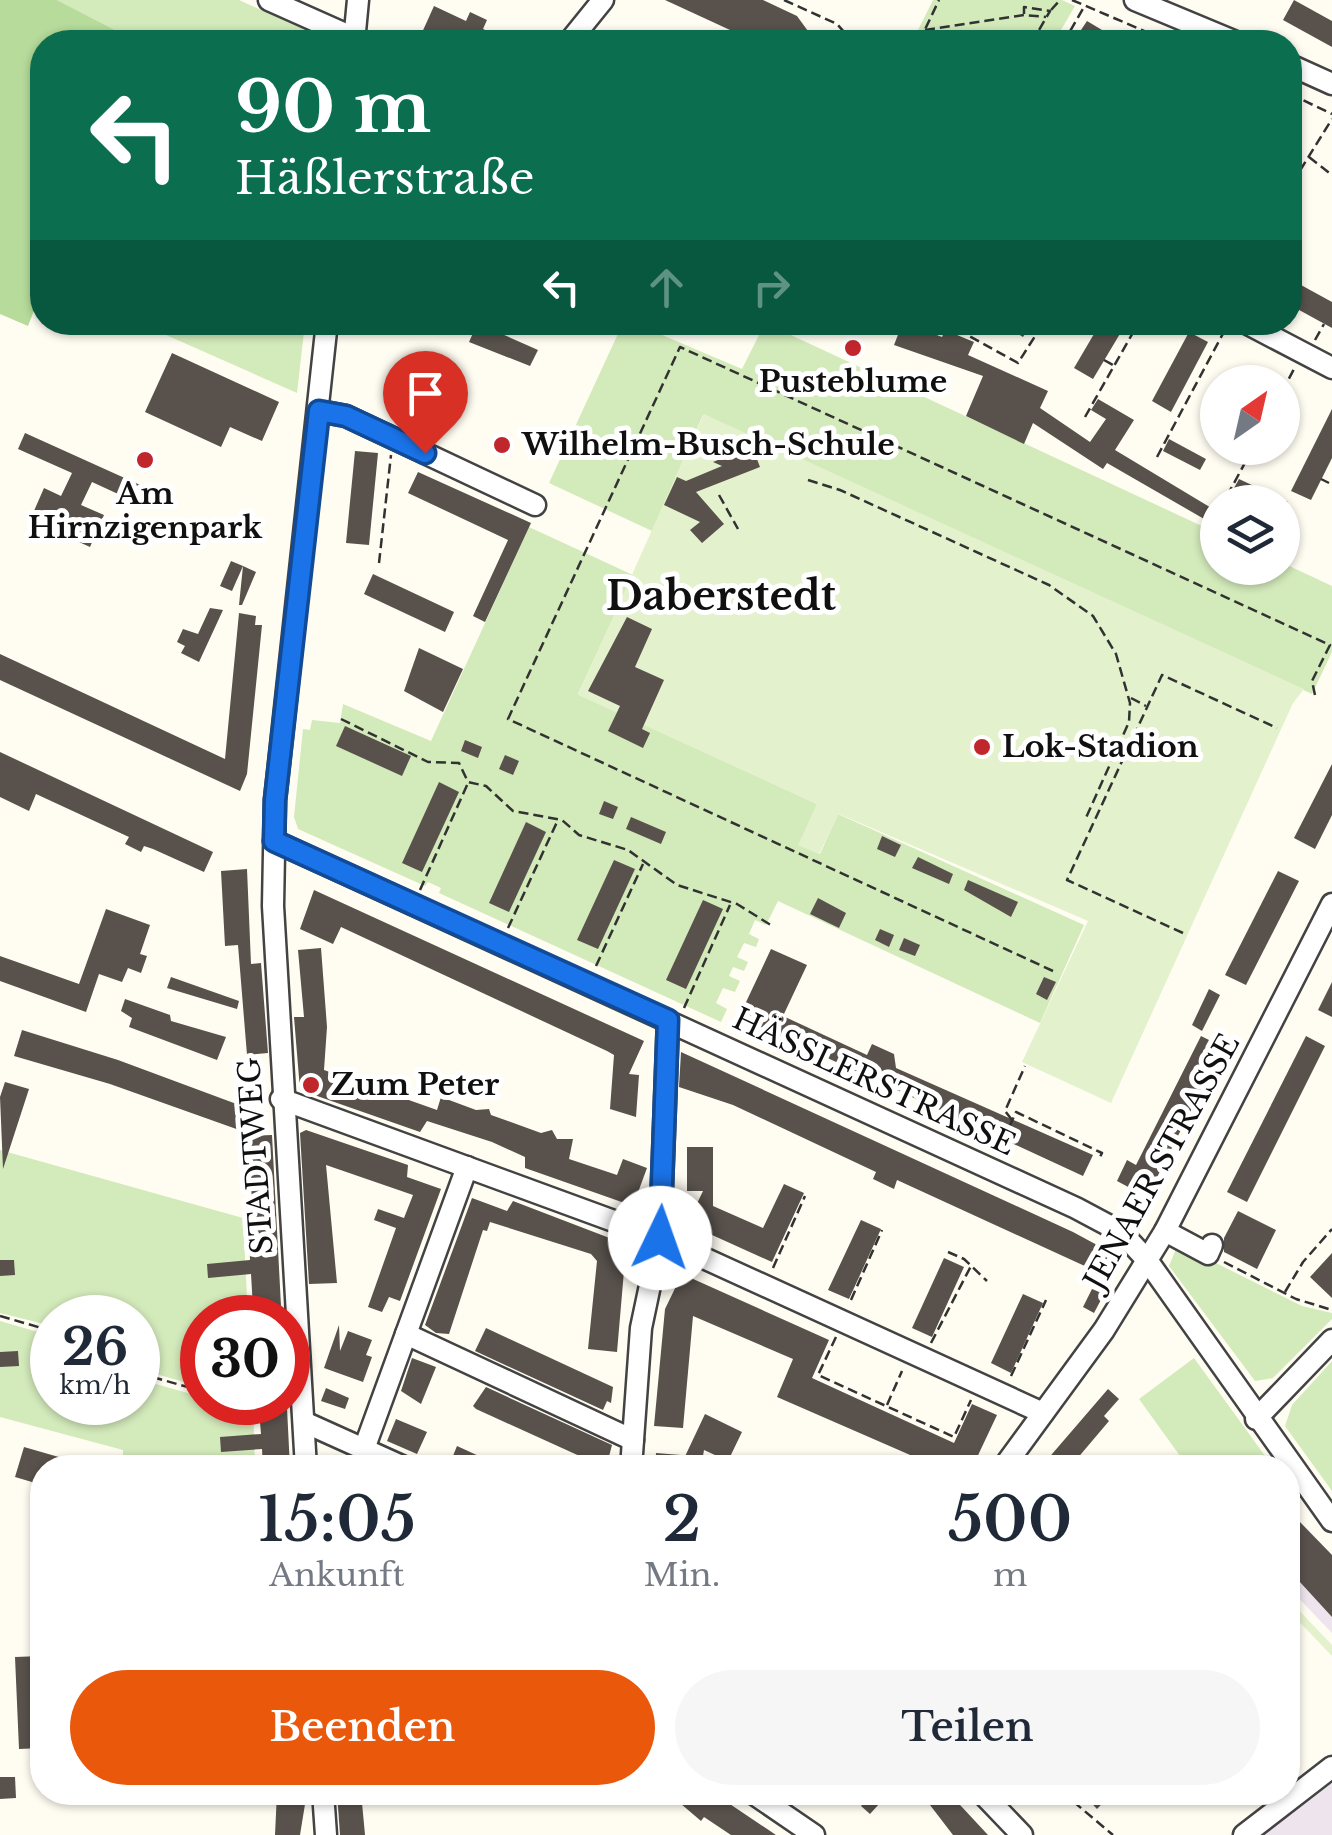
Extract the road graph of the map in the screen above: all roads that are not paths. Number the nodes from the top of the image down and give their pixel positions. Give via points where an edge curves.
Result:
1 (269, 0) edge
2 (358, 0) edge
3 (603, 0) edge
4 (1135, 0) edge
5 (333, 30) edge
6 (357, 30) edge
7 (578, 30) edge
8 (1207, 30) edge
9 (1302, 71) edge
10 (1332, 84) edge
11 (326, 335) edge
12 (1269, 335) edge
13 (1332, 368) edge
14 (319, 411) junction
15 (535, 505) dead end
16 (274, 841) junction
17 (1329, 918) edge
18 (672, 1022) junction
19 (281, 1099) junction
20 (467, 1167) junction
21 (1165, 1231) junction
22 (660, 1238) junction
23 (1210, 1249) road end
24 (1148, 1260) junction
25 (295, 1295) edge
26 (406, 1334) junction
27 (1332, 1340) edge
28 (1043, 1413) junction
29 (1256, 1419) junction
30 (304, 1425) edge
31 (310, 1425) edge
32 (633, 1440) junction
33 (364, 1449) junction
34 (305, 1455) edge
35 (382, 1455) edge
36 (631, 1455) edge
37 (1012, 1455) edge
38 (1283, 1455) edge
39 (1300, 1477) edge
40 (1332, 1520) edge
41 (1332, 1767) edge
42 (1300, 1792) edge
43 (324, 1805) edge
44 (770, 1805) edge
45 (993, 1805) edge
46 (1283, 1805) edge
47 (326, 1835) edge
48 (814, 1835) edge
49 (1022, 1835) edge
50 (1244, 1835) edge

1 - 5 street
2 - 6 street
3 - 7 street
4 - 8 street
9 - 10 street
11 - 14 street, STADTWEG
12 - 13 street
14 - 15 street via 346,416
14 - 16 street, STADTWEG
16 - 18 street, HÄSSLERSTRASSE
16 - 19 street, STADTWEG
17 - 21 street, JENAER STRASSE
18 - 22 street
18 - 24 street, HÄSSLERSTRASSE via 1099,1219
19 - 20 street
19 - 25 street, STADTWEG
20 - 22 street
20 - 26 street
21 - 23 street
21 - 24 street, JENAER STRASSE
22 - 28 street
22 - 32 street via 641,1328
24 - 28 street, JENAER STRASSE
24 - 29 street, HÄSSLERSTRASSE
26 - 32 street
26 - 33 street
27 - 29 street
28 - 37 street, JENAER STRASSE
29 - 38 street, HÄSSLERSTRASSE
30 - 34 street, STADTWEG
31 - 33 street
32 - 36 street
33 - 35 street
39 - 40 street, HÄSSLERSTRASSE
41 - 42 street
43 - 47 street
44 - 48 street
45 - 49 street
46 - 50 street

